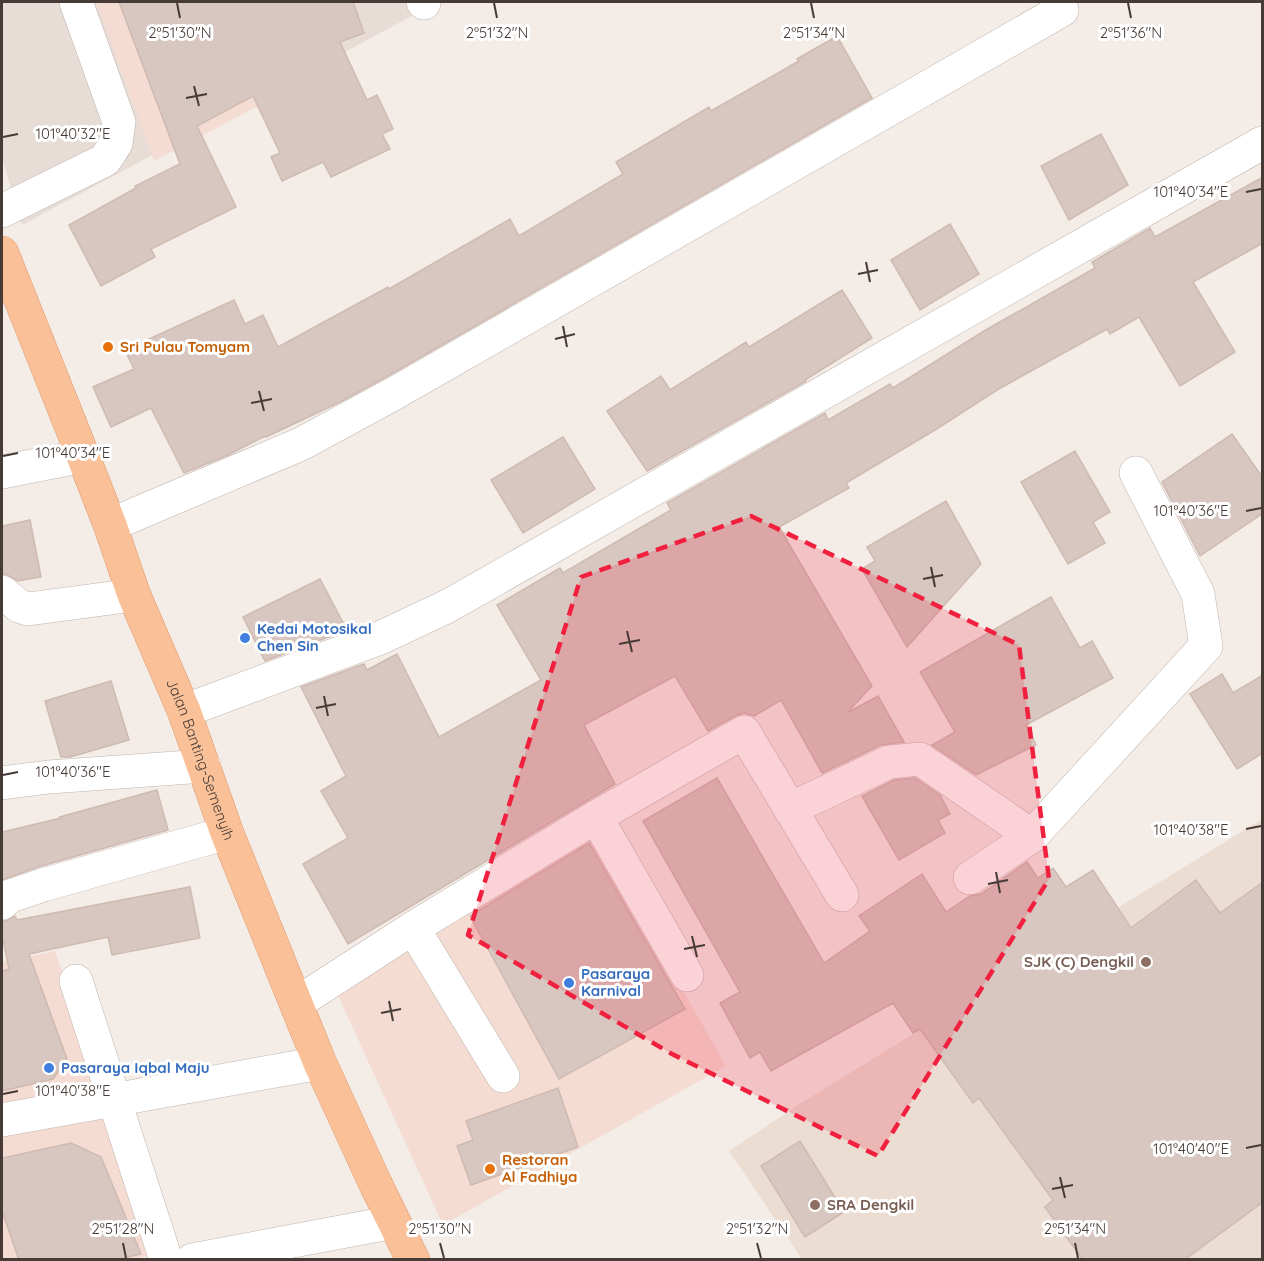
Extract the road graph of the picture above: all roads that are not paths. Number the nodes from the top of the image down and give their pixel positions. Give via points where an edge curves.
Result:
1 (76, 2) edge
2 (1062, 10) dead end
3 (1263, 142) edge
4 (2, 211) edge
5 (2, 253) edge
6 (83, 456) junction
7 (2, 472) edge
8 (1136, 473) dead end
9 (110, 525) junction
10 (2, 592) edge
11 (134, 595) junction
12 (184, 711) junction
13 (204, 766) junction
14 (2, 783) edge
15 (790, 809) junction
16 (596, 817) junction
17 (227, 833) junction
18 (1032, 836) junction
19 (970, 878) dead end
20 (842, 895) dead end
21 (2, 903) edge
22 (412, 928) junction
23 (687, 975) dead end
24 (76, 981) dead end
25 (297, 1003) junction
26 (320, 1064) junction
27 (503, 1076) dead end
28 (114, 1099) junction
29 (2, 1120) edge
30 (394, 1222) junction
31 (166, 1260) edge
32 (192, 1260) edge
33 (413, 1260) edge

1 - 4 street via 118,122 116,143 105,160
2 - 9 street via 322,433
3 - 12 street via 448,606 380,638
5 - 6 main road, Jalan Banting-Semenyih
6 - 7 street
6 - 9 main road, Jalan Banting-Semenyih
8 - 18 street via 1198,594 1206,646
9 - 11 main road, Jalan Banting-Semenyih
10 - 11 street via 28,609
11 - 12 main road, Jalan Banting-Semenyih
12 - 13 main road, Jalan Banting-Semenyih
13 - 14 street
13 - 17 main road, Jalan Banting-Semenyih
15 - 16 street via 744,732
15 - 18 street via 889,762 920,759
15 - 20 street
16 - 22 street
16 - 23 street
17 - 21 street via 43,885 10,896
17 - 25 main road, Jalan Banting-Semenyih
18 - 19 street
22 - 25 street
22 - 27 street
24 - 28 street
25 - 26 main road, Jalan Banting-Semenyih
26 - 28 street
26 - 30 main road, Jalan Banting-Semenyih
28 - 29 street
28 - 31 street
30 - 32 street
30 - 33 main road, Jalan Banting-Semenyih

